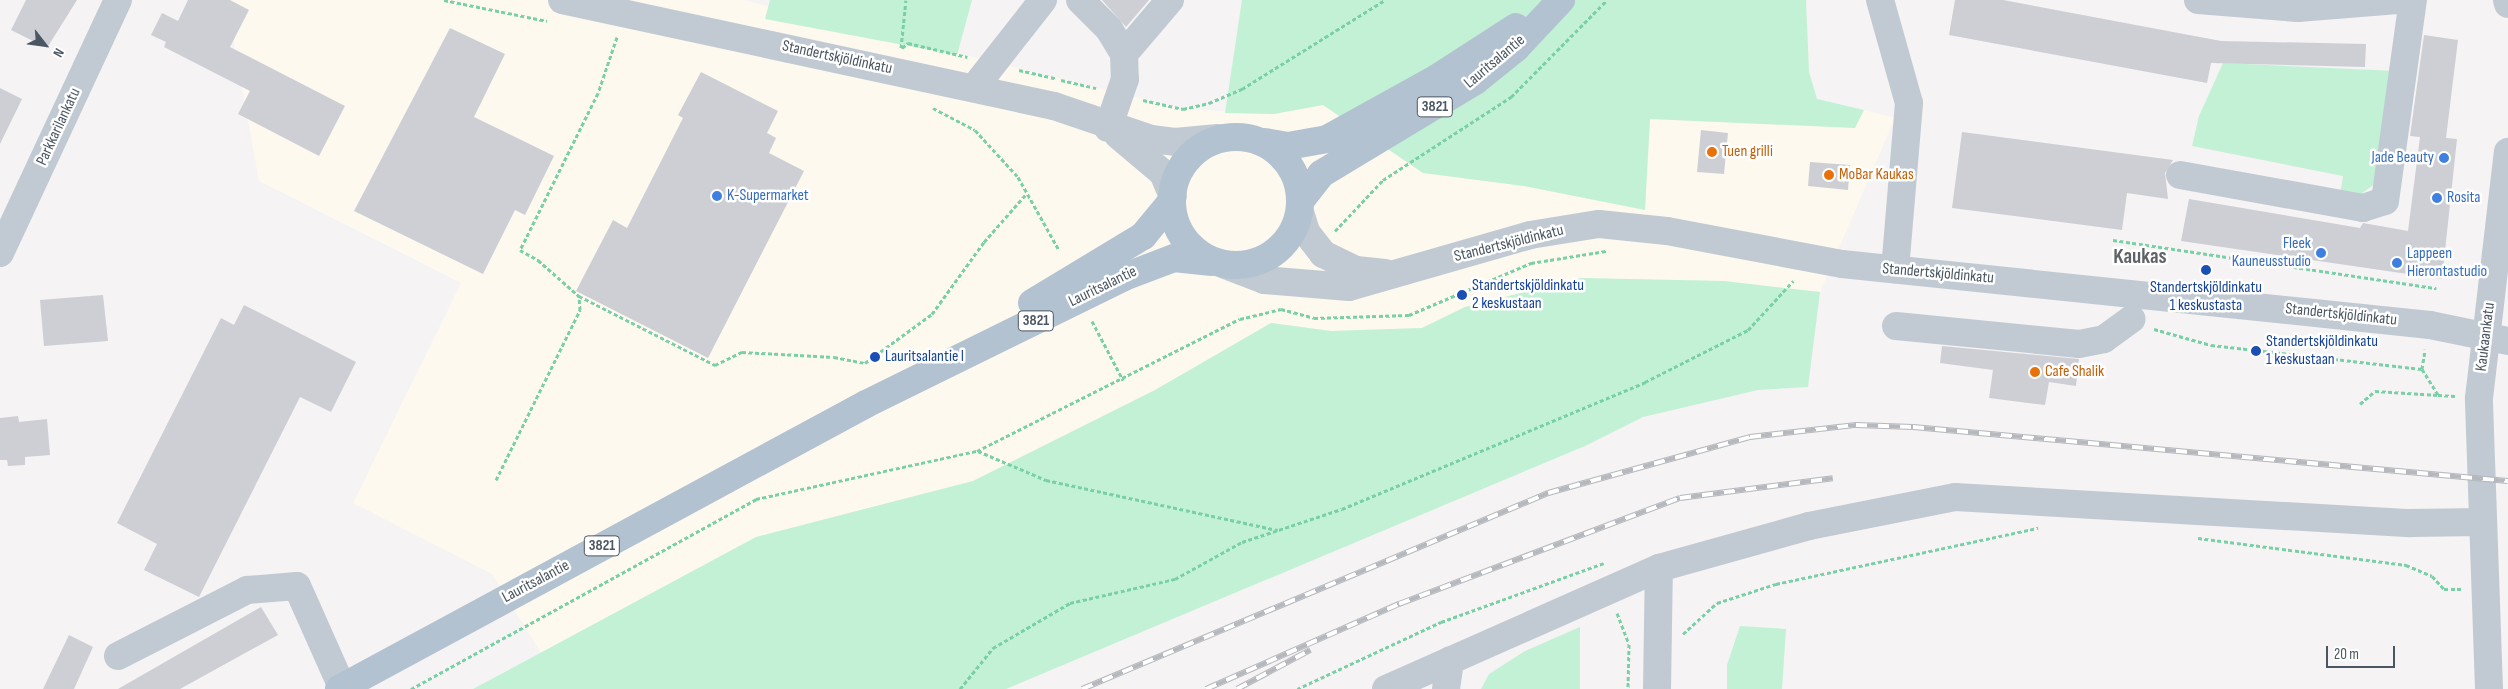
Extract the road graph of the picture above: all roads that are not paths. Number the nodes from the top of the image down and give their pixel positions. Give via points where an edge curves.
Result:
1 (118, 0) edge
2 (1043, 0) edge
3 (1080, 0) edge
4 (1170, 0) edge
5 (1554, 0) edge
6 (1561, 0) edge
7 (1880, 0) edge
8 (2198, 0) edge
9 (2398, 0) edge
10 (2413, 0) edge
11 (2507, 0) edge
12 (2508, 4) edge
13 (556, 11) edge
14 (1124, 54) junction
15 (974, 88) junction
16 (1108, 128) junction
17 (1218, 138) junction
18 (1265, 142) junction
19 (2508, 152) edge
20 (2180, 175) dead end
21 (1172, 199) junction
22 (1300, 206) junction
23 (0, 253) edge
24 (1218, 263) junction
25 (1895, 269) junction
26 (1397, 273) junction
27 (2132, 319) road end
28 (1896, 326) dead end
29 (2497, 337) edge
30 (866, 404) junction
31 (2483, 522) junction
32 (1659, 568) junction
33 (118, 656) dead end
34 (1450, 660) junction
35 (2495, 680) edge
36 (341, 688) edge
37 (1386, 689) edge
38 (1446, 689) edge
39 (1657, 689) edge

1 - 23 street, Parkkarilankatu
2 - 15 street
3 - 14 street via 1109,29
4 - 14 street
5 - 18 main road, Lauritsalantie / 3821 via 1436,78 1327,138 1288,146
6 - 22 main road, Lauritsalantie / 3821 via 1516,48 1476,80 1321,174
7 - 25 street via 1909,103
8 - 9 street via 2298,8
10 - 20 street via 2385,201 2363,208
11 - 12 street
13 - 15 street, Standertskjöldinkatu
14 - 16 street via 1122,94
15 - 16 street, Standertskjöldinkatu via 1054,106
16 - 17 street, Standertskjöldinkatu via 1175,142
16 - 21 street, Standertskjöldinkatu via 1163,173
17 - 18 main road via 1238,136
17 - 21 main road via 1190,158
18 - 22 main road via 1293,169
19 - 29 street, Kaukaankatu
21 - 24 main road via 1176,226 1186,241
21 - 30 main road, Lauritsalantie / 3821 via 1158,222 1120,252 954,347
22 - 24 main road via 1290,234 1273,252 1243,264
22 - 26 street, Standertskjöldinkatu via 1306,232 1324,254 1356,270
24 - 26 street, Standertskjöldinkatu via 1264,280 1349,287
24 - 30 main road, Lauritsalantie / 3821 via 1174,258 1152,263
25 - 26 street, Standertskjöldinkatu via 1810,259 1667,231 1599,224 1530,236
25 - 29 street, Standertskjöldinkatu via 2430,325
27 - 28 street via 2104,340 2080,344
29 - 31 street, Kaukaankatu via 2479,398
30 - 36 main road, Lauritsalantie / 3821
31 - 32 street via 2410,523 1955,496 1809,526
31 - 35 street, Kaukaankatu
32 - 34 street
32 - 39 street
33 - 36 street via 247,590 297,586
34 - 37 street
34 - 38 street

